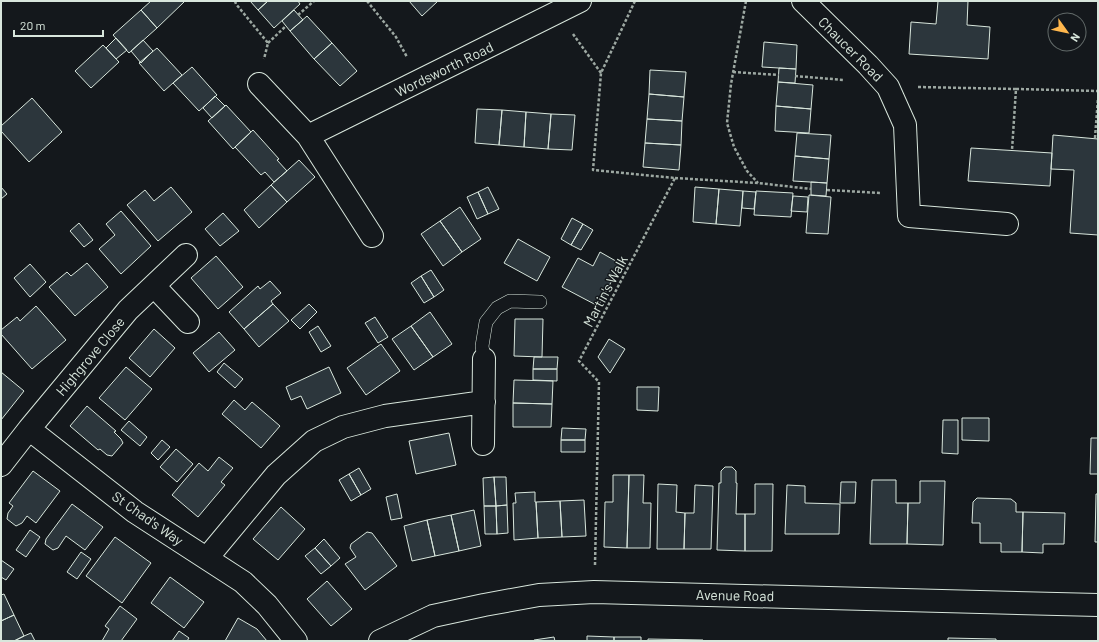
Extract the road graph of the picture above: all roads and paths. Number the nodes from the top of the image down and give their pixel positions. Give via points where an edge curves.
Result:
1 (235, 1) edge
2 (314, 1) edge
3 (367, 1) edge
4 (580, 1) edge
5 (635, 1) edge
6 (746, 1) edge
7 (803, 1) edge
8 (558, 12) junction
9 (298, 15) dead end
10 (286, 26) dead end
11 (268, 43) junction
12 (733, 72) junction
13 (601, 73) junction
14 (779, 76) dead end
15 (795, 76) dead end
16 (847, 80) dead end
17 (419, 81) junction
18 (259, 84) joint
19 (888, 87) junction
20 (1016, 89) junction
21 (1098, 91) edge
22 (1098, 98) edge
23 (308, 136) junction
24 (1096, 138) dead end
25 (1012, 150) dead end
26 (675, 178) junction
27 (758, 183) junction
28 (811, 188) dead end
29 (827, 190) dead end
30 (908, 194) junction
31 (1007, 224) dead end
32 (372, 236) dead end
33 (186, 255) dead end
34 (154, 286) junction
35 (540, 302) dead end
36 (188, 322) dead end
37 (484, 359) joint
38 (484, 402) junction
39 (29, 429) junction
40 (483, 444) dead end
41 (1, 465) edge
42 (207, 558) junction
43 (594, 592) junction
44 (1098, 605) edge
45 (296, 641) edge
46 (380, 641) edge

1 - 11 path
2 - 9 path
3 - 17 path via 396,37
4 - 8 street, Wordsworth Road
5 - 13 path
6 - 12 path
7 - 19 street, Chaucer Road
8 - 13 path
8 - 17 street, Wordsworth Road
10 - 11 path
11 - 18 path
12 - 14 path
12 - 27 path via 727,124 734,147 747,171
13 - 26 path via 593,170
15 - 16 path
17 - 23 street, Wordsworth Road
18 - 23 street
19 - 20 path
19 - 30 street, Chaucer Road via 905,126
20 - 21 path
20 - 25 path
22 - 24 path
23 - 32 street
26 - 27 path
26 - 43 path, Martin's Walk via 579,361 599,382
27 - 28 path
29 - 30 path
30 - 31 street, Chaucer Road via 909,216
33 - 34 street, Highgrove Close
34 - 36 street
34 - 39 street, Highgrove Close via 128,310
35 - 37 lane via 510,301 497,308 486,322 482,346
37 - 38 street
38 - 40 street
38 - 42 street via 385,416 343,427 314,441 276,475
39 - 41 street
39 - 42 street, St Chad's Way via 134,512
42 - 45 street, St Chad's Way via 243,582
43 - 44 street, Avenue Road
43 - 46 street, Avenue Road via 539,595 433,616

